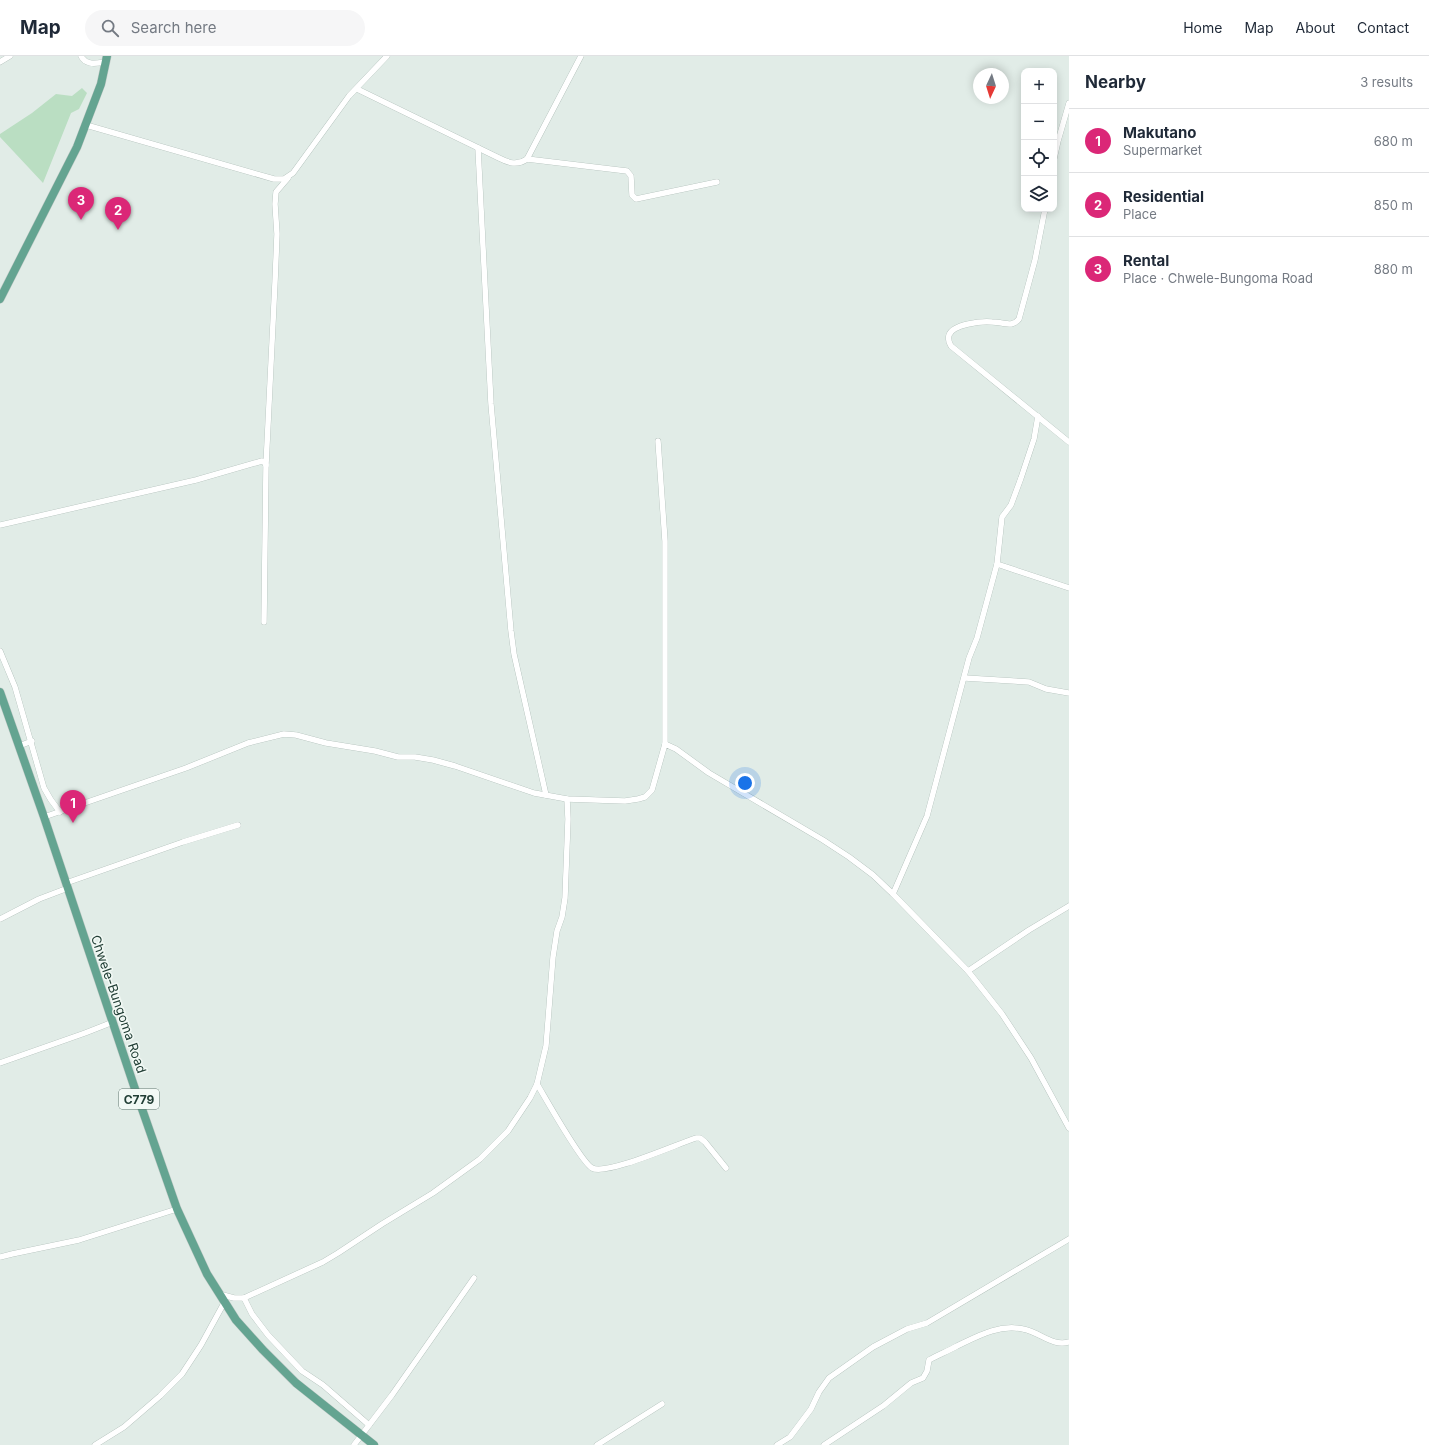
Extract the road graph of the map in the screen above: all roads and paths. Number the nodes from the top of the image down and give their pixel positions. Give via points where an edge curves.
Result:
1 (10, 56) edge
2 (81, 56) edge
3 (387, 56) edge
4 (581, 56) edge
5 (106, 59) edge
6 (0, 62) edge
7 (357, 88) junction
8 (1069, 103) edge
9 (86, 125) junction
10 (1057, 146) edge
11 (478, 148) junction
12 (527, 159) junction
13 (288, 177) junction
14 (717, 182) dead end
15 (1045, 212) edge
16 (0, 299) edge
17 (1038, 416) junction
18 (658, 441) dead end
19 (1069, 442) edge
20 (266, 465) junction
21 (0, 525) edge
22 (996, 564) junction
23 (1069, 588) edge
24 (264, 622) dead end
25 (0, 650) edge
26 (965, 678) junction
27 (0, 692) edge
28 (1069, 693) edge
29 (32, 742) junction
30 (665, 744) junction
31 (19, 746) junction
32 (546, 795) junction
33 (567, 799) junction
34 (60, 812) junction
35 (44, 817) junction
36 (238, 825) dead end
37 (67, 886) junction
38 (893, 894) junction
39 (1069, 906) edge
40 (0, 919) edge
41 (968, 972) junction
42 (113, 1022) junction
43 (0, 1063) edge
44 (537, 1084) junction
45 (1069, 1128) edge
46 (726, 1168) dead end
47 (177, 1209) junction
48 (1069, 1239) edge
49 (0, 1257) edge
50 (474, 1278) dead end
51 (219, 1294) junction
52 (244, 1298) junction
53 (224, 1303) junction
54 (1069, 1342) edge
55 (662, 1404) dead end
56 (369, 1425) junction
57 (362, 1435) junction
58 (95, 1445) edge
59 (354, 1445) edge
60 (374, 1445) edge
61 (597, 1445) edge
62 (777, 1445) edge
63 (824, 1445) edge

1 - 6 street
2 - 5 street via 87,62
3 - 7 street
4 - 12 street
5 - 9 main road via 101,84
7 - 11 street
7 - 13 street
8 - 10 street
9 - 13 street via 274,179
9 - 16 main road via 60,183
11 - 12 street via 513,163
11 - 32 street via 491,404 511,631
12 - 14 street via 627,171 631,176 632,196 636,199
13 - 20 street via 276,192 275,204 276,274
15 - 17 street via 1019,319 1011,324 969,324 952,330 949,338 951,346
17 - 19 street
17 - 22 street via 1034,439 1021,478 1011,505 1002,517
18 - 30 street via 665,541
20 - 21 street via 262,461 257,462 196,480
20 - 24 street
22 - 23 street
22 - 26 street
25 - 29 street
26 - 28 street via 1029,682 1046,689
26 - 38 street via 927,816
27 - 31 main road, Chwele-Bungoma Road / C779
29 - 31 street
29 - 34 street via 44,788
30 - 33 street via 652,790 645,797 625,801
30 - 38 street via 676,748 709,773 823,840 861,866
31 - 35 main road, Chwele-Bungoma Road / C779
32 - 33 street
32 - 34 street via 433,760 398,757 284,734 248,743 186,768
33 - 44 street via 566,898 557,930 546,1046
34 - 35 street
35 - 37 main road, Chwele-Bungoma Road / C779
36 - 37 street via 182,842
37 - 40 street
37 - 42 main road, Chwele-Bungoma Road / C779
38 - 41 street
39 - 41 street
41 - 45 street via 1002,1014 1031,1058
42 - 43 street
42 - 47 main road, Chwele-Bungoma Road / C779
44 - 46 street via 590,1168 613,1168 696,1138 705,1142
44 - 52 street via 508,1131 480,1159 433,1193 323,1262
47 - 49 street via 79,1240
47 - 51 main road, Chwele-Bungoma Road / C779
48 - 62 street via 927,1323 908,1329 873,1347 829,1378 811,1409 790,1437
50 - 56 street
51 - 52 street
51 - 53 main road, Chwele-Bungoma Road / C779
52 - 56 street via 268,1335 302,1371
53 - 57 main road, Chwele-Bungoma Road / C779 via 254,1340 296,1383
53 - 58 street via 182,1374 124,1427
54 - 63 street via 1061,1344 1051,1341 1023,1328 1006,1328 980,1335 929,1360 928,1371 923,1378 911,1383 883,1406
55 - 61 street
56 - 57 street
57 - 59 street
57 - 60 main road, Chwele-Bungoma Road / C779

